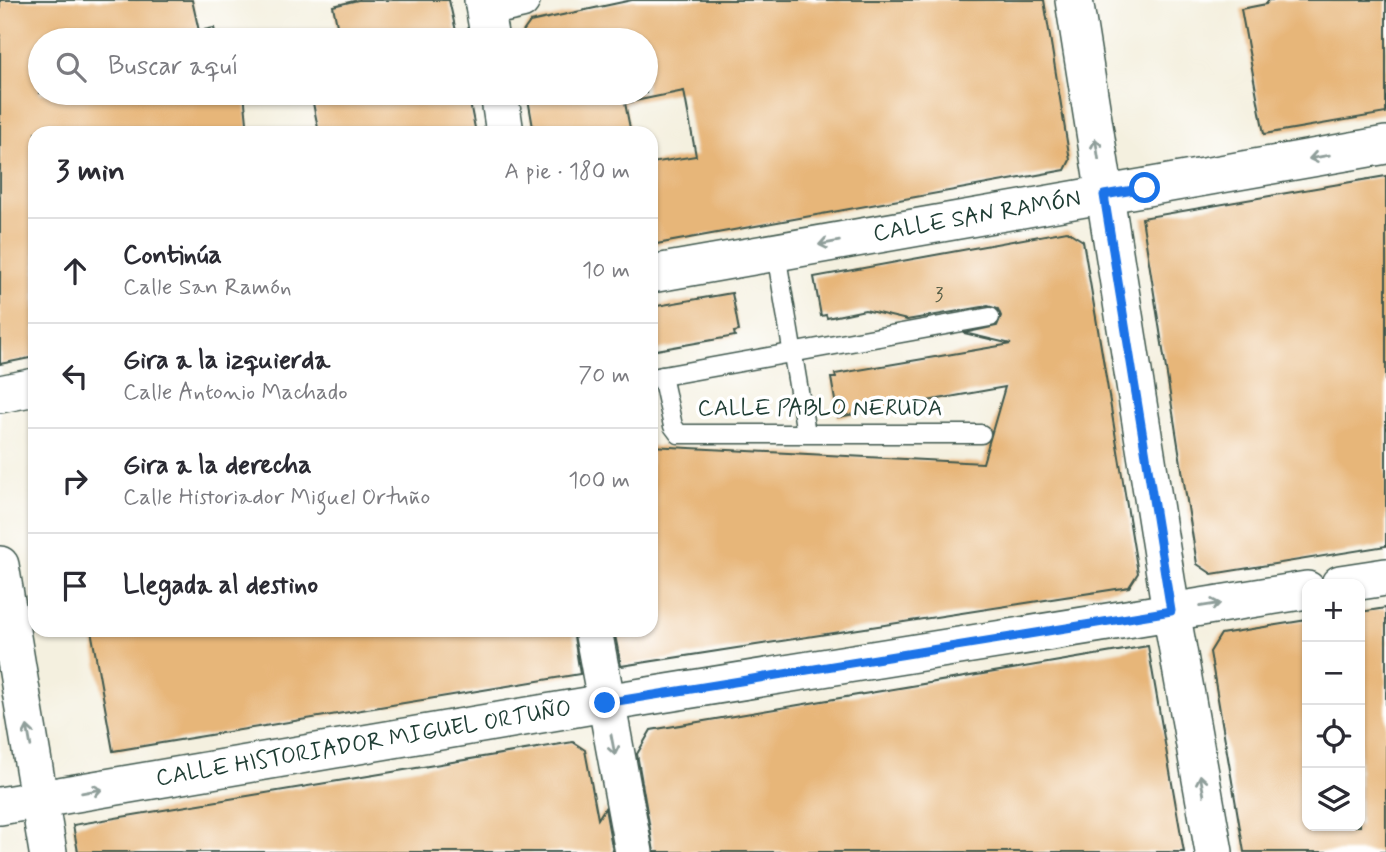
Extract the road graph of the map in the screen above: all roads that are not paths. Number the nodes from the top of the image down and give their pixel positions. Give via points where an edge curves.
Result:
1 (521, 0) edge
2 (1074, 0) edge
3 (486, 16) edge
4 (501, 105) edge
5 (504, 126) edge
6 (1386, 145) edge
7 (1104, 195) junction
8 (776, 253) junction
9 (658, 273) edge
10 (990, 317) dead end
11 (793, 353) junction
12 (658, 377) edge
13 (658, 380) edge
14 (28, 388) edge
15 (0, 394) edge
16 (806, 433) junction
17 (981, 434) dead end
18 (0, 565) edge
19 (1386, 577) edge
20 (1365, 580) edge
21 (1302, 591) edge
22 (1171, 611) junction
23 (594, 637) edge
24 (605, 703) junction
25 (40, 800) junction
26 (0, 806) edge
27 (48, 852) edge
28 (634, 852) edge
29 (1213, 852) edge

1 - 3 street
7 -> 2 street
4 - 5 street
6 -> 7 street, CALLE SAN RAMÓN
7 -> 8 street, CALLE SAN RAMÓN
7 - 22 street
8 - 9 street, CALLE SAN RAMÓN
8 - 11 lane
10 - 11 lane
11 - 12 lane
11 - 16 lane
13 - 16 lane, CALLE PABLO NERUDA via 679,434
14 - 15 street
16 - 17 lane, CALLE PABLO NERUDA
25 -> 18 street
19 - 20 street
22 -> 21 street, CALLE HISTORIADOR MIGUEL ORTUÑO
22 - 24 street, CALLE HISTORIADOR MIGUEL ORTUÑO
29 -> 22 street
23 - 24 street
25 -> 24 street, CALLE HISTORIADOR MIGUEL ORTUÑO
24 -> 28 street
25 - 26 street, CALLE HISTORIADOR MIGUEL ORTUÑO
25 - 27 street

